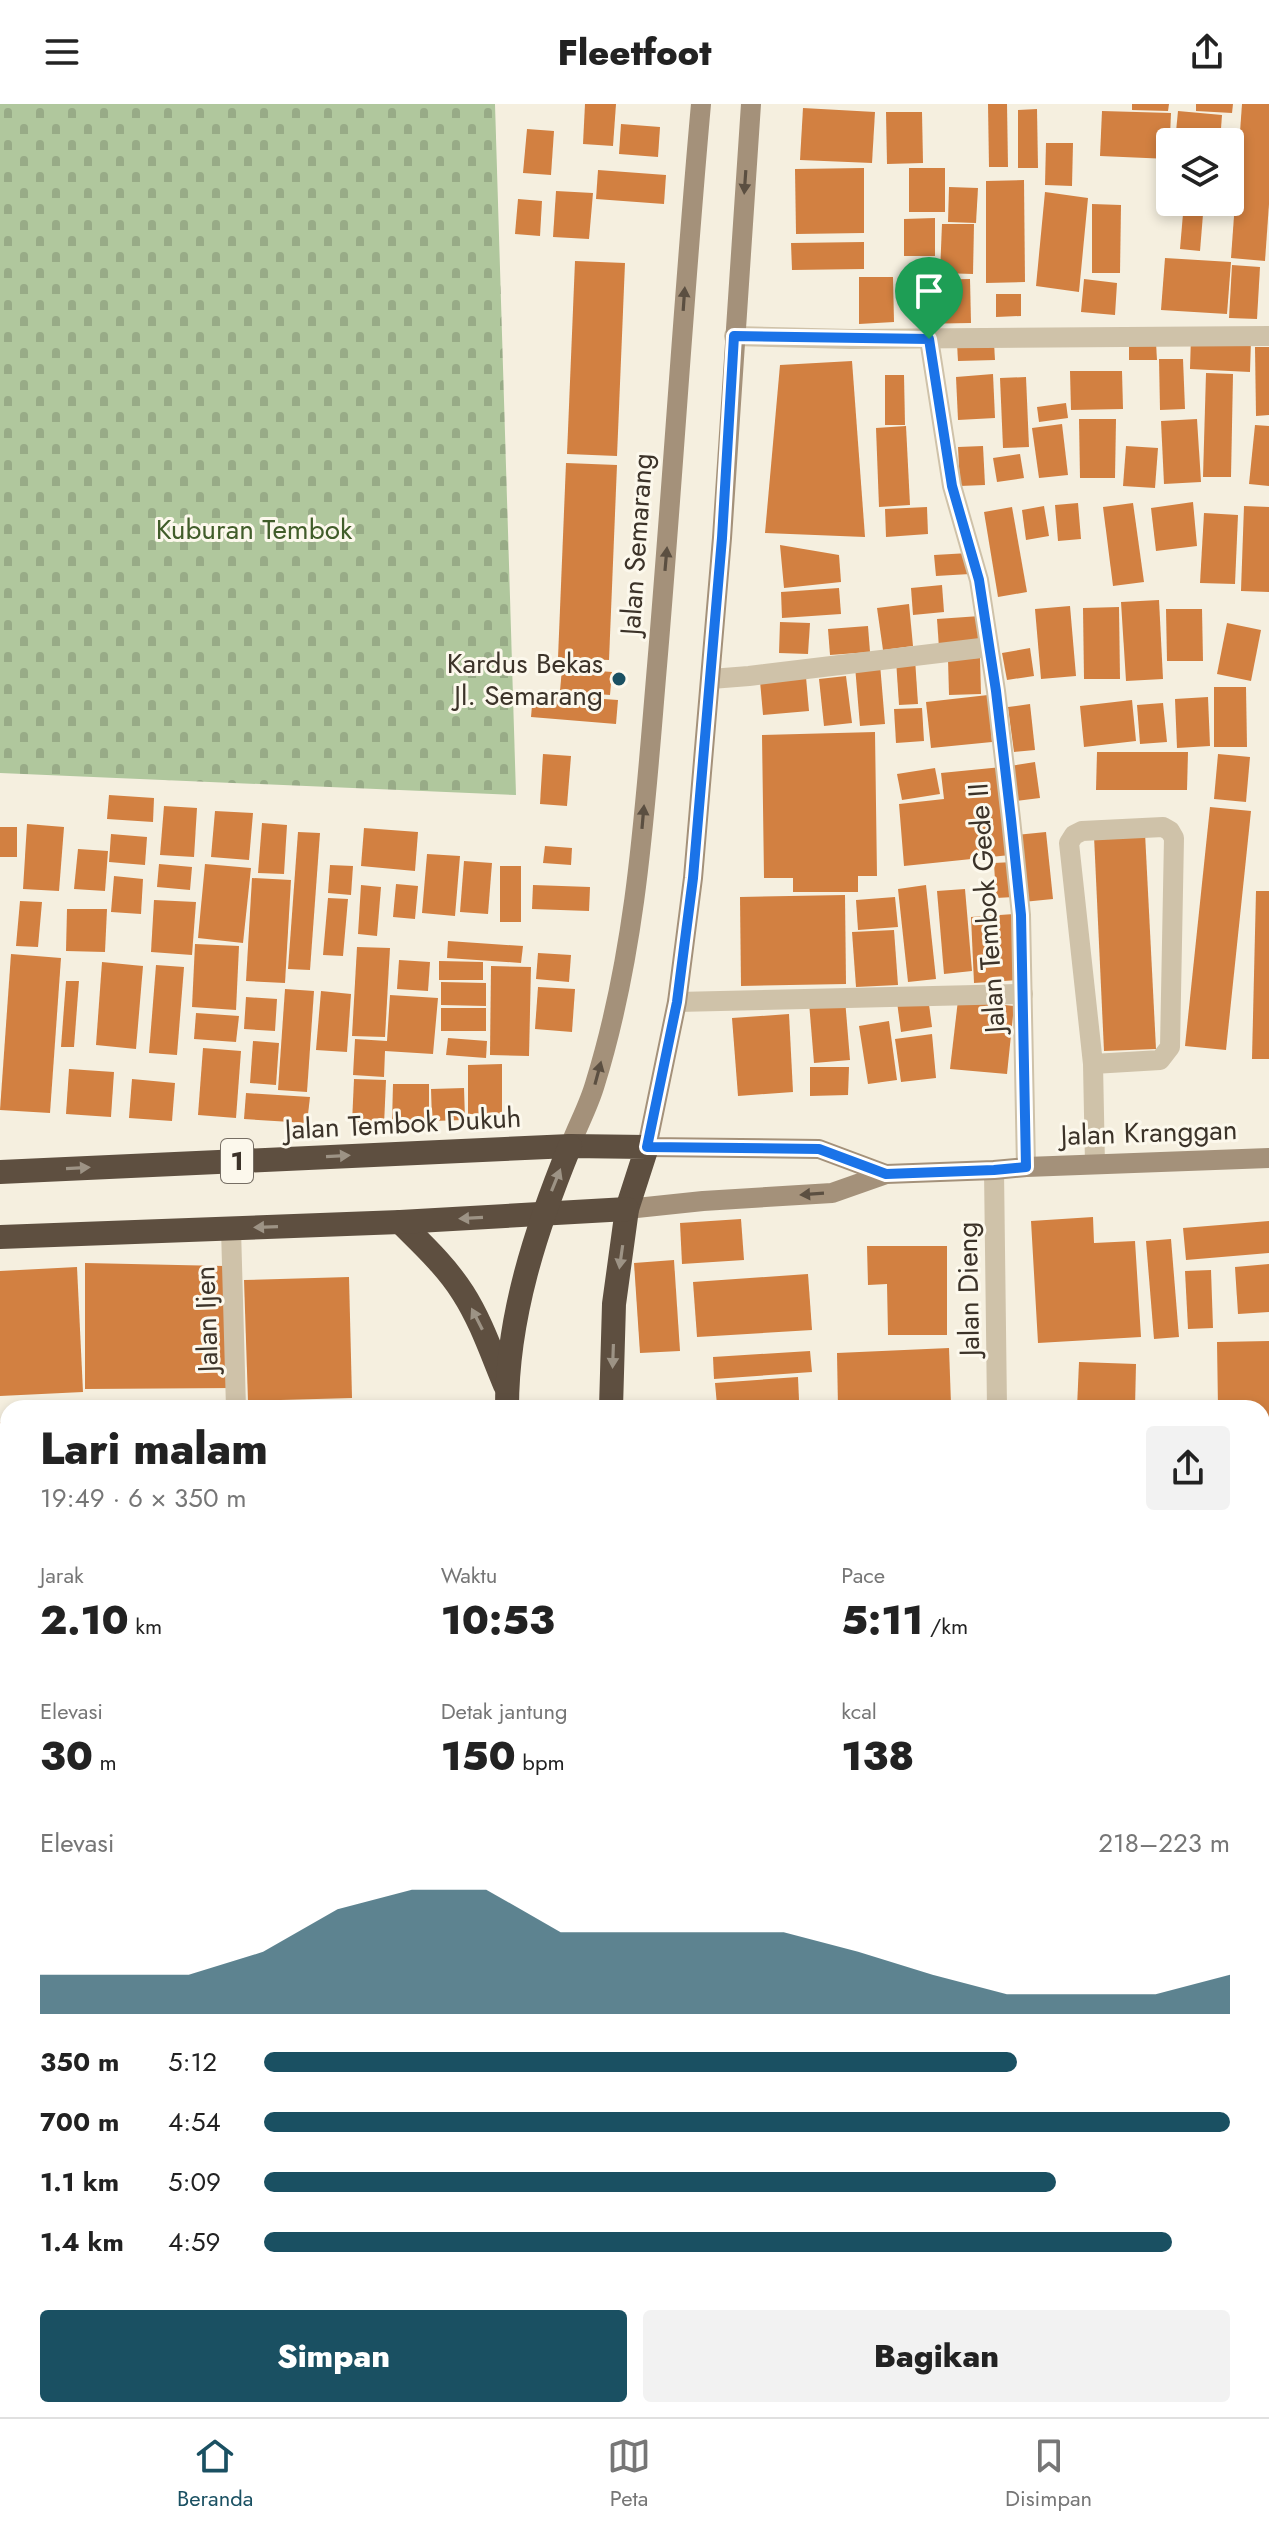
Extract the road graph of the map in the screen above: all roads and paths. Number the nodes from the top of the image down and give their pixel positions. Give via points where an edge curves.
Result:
1 (701, 104) edge
2 (751, 104) edge
3 (734, 336) junction
4 (1269, 336) edge
5 (929, 339) junction
6 (989, 647) junction
7 (711, 679) junction
8 (1023, 994) junction
9 (677, 1002) junction
10 (1093, 1064) junction
11 (570, 1146) junction
12 (647, 1147) junction
13 (1269, 1158) edge
14 (1095, 1164) junction
15 (1026, 1167) junction
16 (994, 1170) junction
17 (0, 1172) edge
18 (886, 1174) junction
19 (627, 1209) junction
20 (542, 1214) junction
21 (400, 1222) junction
22 (231, 1229) junction
23 (0, 1237) edge
24 (507, 1399) edge
25 (236, 1400) edge
26 (611, 1400) edge
27 (997, 1400) edge

11 -> 1 street, Jalan Semarang via 603,1053 637,883
2 -> 3 street
3 - 5 street
3 - 7 street
4 - 5 street
5 - 6 street, Jalan Tembok Gede II via 952,486 979,580
6 - 7 street
6 - 8 street, Jalan Tembok Gede II via 1021,915
7 - 9 street
8 - 9 street
8 - 15 street, Jalan Tembok Gede II
9 - 12 street
10 - 10 street via 1160,1060 1170,1047 1174,838 1163,827 1082,831 1069,843
10 - 14 street
11 - 12 highway, Jalan Kranggan / 1
17 -> 11 highway, Jalan Tembok Dukuh / 1
20 -> 11 highway, Jalan Semarang
12 - 18 street, Jalan Kranggan via 819,1149
12 - 19 highway
13 - 14 street, Jalan Kranggan
14 - 15 street, Jalan Kranggan
15 - 16 street, Jalan Kranggan
16 - 18 street, Jalan Kranggan
16 - 27 street, Jalan Dieng
18 -> 19 street, Jalan Kranggan via 832,1193
19 - 20 highway
19 -> 26 highway via 614,1304
20 -> 21 highway
20 - 24 highway, Jalan Semarang via 518,1304
21 -> 22 highway
24 -> 21 highway via 463,1293
22 - 23 highway
22 - 25 street, Jalan Ijen

